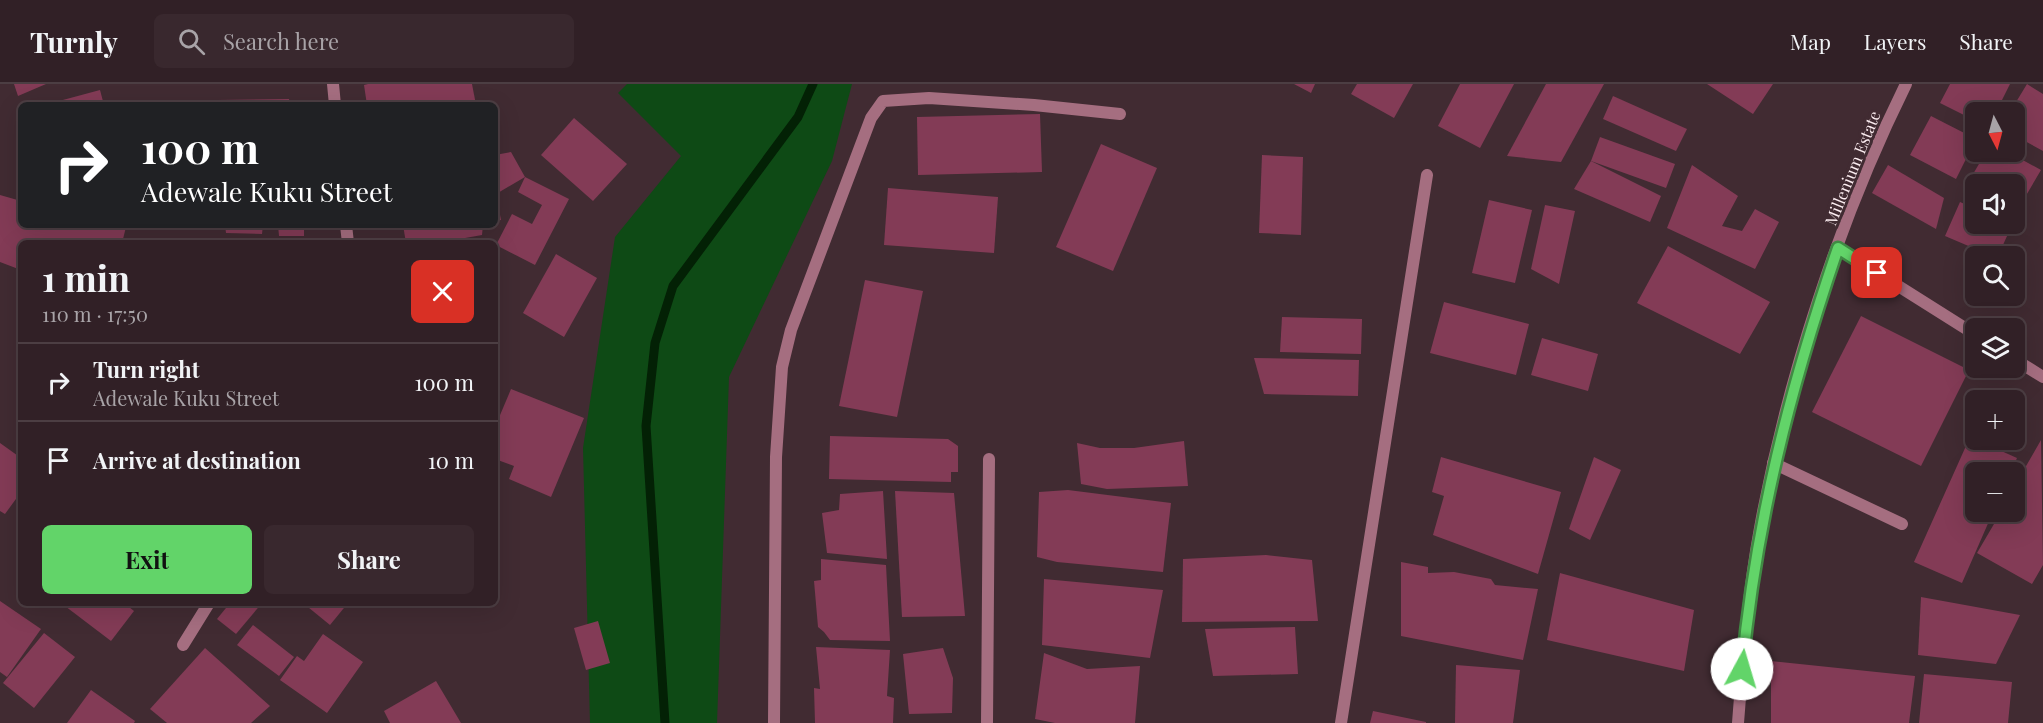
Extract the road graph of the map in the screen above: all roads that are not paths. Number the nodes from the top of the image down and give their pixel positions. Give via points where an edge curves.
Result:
1 (333, 84) edge
2 (1906, 84) edge
3 (335, 102) edge
4 (1120, 114) dead end
5 (1427, 175) dead end
6 (1838, 248) junction
7 (1965, 327) edge
8 (2025, 366) edge
9 (2043, 377) edge
10 (989, 459) dead end
11 (1773, 463) junction
12 (1902, 524) dead end
13 (207, 606) edge
14 (183, 645) dead end
15 (774, 723) edge
16 (987, 723) edge
17 (1341, 723) edge
18 (1738, 723) edge

1 - 3 street
2 - 6 street, Millenium Estate via 1850,207
4 - 15 street via 910,98 883,101 871,118 791,330 782,367 776,457
5 - 17 street
6 - 7 street
6 - 11 street, Millenium Estate via 1809,331
8 - 9 street
10 - 16 street
11 - 12 street
11 - 18 street, Millenium Estate via 1759,530
13 - 14 street

